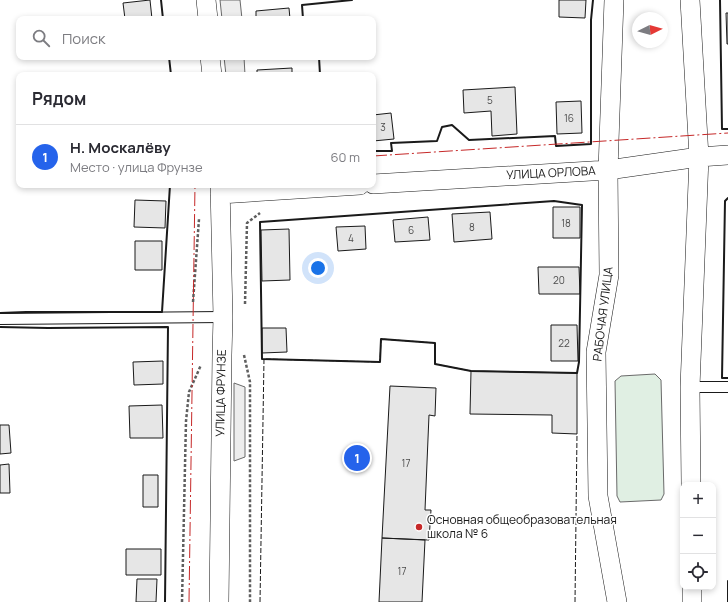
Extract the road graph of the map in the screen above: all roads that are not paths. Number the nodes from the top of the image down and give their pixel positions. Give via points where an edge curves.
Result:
1 (206, 0) edge
2 (614, 0) edge
3 (690, 0) edge
4 (208, 16) edge
5 (210, 60) edge
6 (212, 72) edge
7 (728, 156) edge
8 (699, 157) junction
9 (608, 170) junction
10 (376, 184) edge
11 (255, 188) edge
12 (220, 189) edge
13 (223, 317) junction
14 (0, 318) edge
15 (690, 387) junction
16 (728, 387) edge
17 (691, 482) edge
18 (692, 590) edge
19 (219, 602) edge
20 (617, 602) edge
21 (692, 602) edge

1 - 4 street
2 - 9 street, РАБОЧАЯ УЛИЦА
3 - 8 street
5 - 6 street
7 - 8 street, УЛИЦА ОРЛОВА
8 - 9 street, УЛИЦА ОРЛОВА
8 - 15 street
9 - 10 street, УЛИЦА ОРЛОВА
9 - 20 street, РАБОЧАЯ УЛИЦА via 609,275 596,352 598,496
11 - 12 street
12 - 13 street, УЛИЦА ФРУНЗЕ
13 - 14 lane
13 - 19 street, УЛИЦА ФРУНЗЕ
15 - 16 lane
15 - 17 street
18 - 21 street

